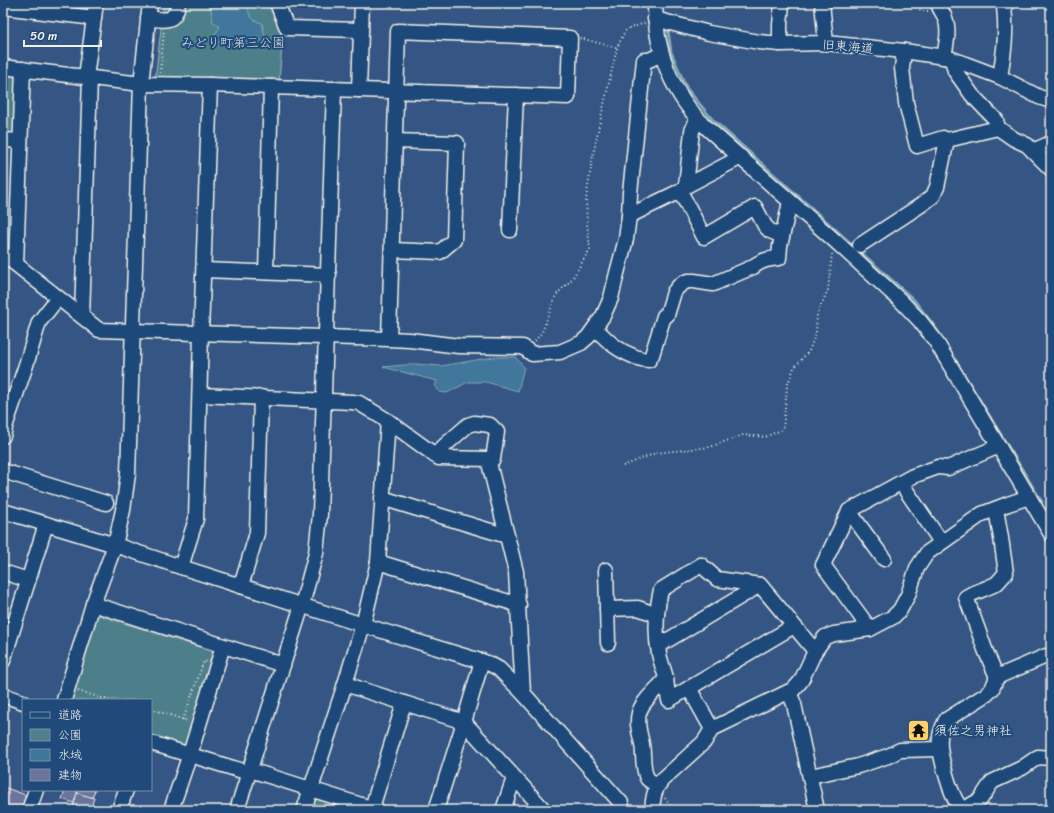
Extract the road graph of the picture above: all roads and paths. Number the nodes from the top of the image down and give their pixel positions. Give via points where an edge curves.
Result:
1 (96, 3) edge
2 (150, 3) edge
3 (178, 3) edge
4 (277, 3) edge
5 (362, 3) edge
6 (655, 3) edge
7 (782, 3) edge
8 (822, 3) edge
9 (938, 3) edge
10 (1008, 3) edge
11 (3, 7) edge
12 (94, 18) junction
13 (148, 18) junction
14 (655, 19) junction
15 (165, 26) dead end
16 (361, 30) junction
17 (570, 38) junction
18 (826, 43) junction
19 (780, 44) junction
20 (617, 48) junction
21 (904, 51) junction
22 (662, 54) junction
23 (948, 58) junction
24 (3, 67) edge
25 (23, 69) junction
26 (160, 74) dead end
27 (1000, 77) junction
28 (88, 78) junction
29 (141, 84) junction
30 (210, 85) junction
31 (271, 87) junction
32 (334, 89) junction
33 (359, 90) junction
34 (397, 91) junction
35 (516, 95) junction
36 (1051, 101) edge
37 (697, 119) junction
38 (998, 128) junction
39 (3, 140) edge
40 (947, 140) junction
41 (20, 141) junction
42 (395, 141) junction
43 (1051, 143) edge
44 (1033, 151) junction
45 (741, 157) junction
46 (1051, 169) edge
47 (683, 188) junction
48 (790, 202) junction
49 (629, 216) junction
50 (510, 230) dead end
51 (782, 236) junction
52 (833, 239) junction
53 (860, 245) dead end
54 (392, 250) junction
55 (3, 254) edge
56 (16, 264) junction
57 (204, 270) junction
58 (266, 272) junction
59 (329, 275) junction
60 (58, 298) junction
61 (82, 316) junction
62 (595, 328) junction
63 (133, 331) junction
64 (201, 333) junction
65 (326, 337) junction
66 (389, 339) junction
67 (523, 347) junction
68 (200, 395) junction
69 (261, 398) junction
70 (324, 400) junction
71 (388, 421) junction
72 (3, 436) edge
73 (999, 446) junction
74 (434, 455) junction
75 (488, 459) junction
76 (623, 466) dead end
77 (3, 471) edge
78 (900, 483) junction
79 (382, 498) junction
80 (1029, 498) junction
81 (106, 503) dead end
82 (996, 509) junction
83 (3, 511) edge
84 (849, 511) junction
85 (46, 524) junction
86 (1051, 534) edge
87 (507, 536) junction
88 (942, 542) junction
89 (114, 545) junction
90 (884, 559) dead end
91 (378, 562) junction
92 (181, 567) junction
93 (606, 570) dead end
94 (3, 572) edge
95 (28, 580) junction
96 (760, 585) junction
97 (241, 586) junction
98 (93, 604) junction
99 (302, 605) junction
100 (519, 605) junction
101 (607, 609) junction
102 (657, 615) junction
103 (363, 625) junction
104 (794, 626) junction
105 (870, 629) junction
106 (7, 635) edge
107 (608, 643) dead end
108 (223, 646) junction
109 (658, 646) junction
110 (814, 651) junction
111 (1051, 656) edge
112 (3, 661) edge
113 (482, 661) junction
114 (218, 664) junction
115 (283, 665) junction
116 (997, 677) junction
117 (666, 679) junction
118 (345, 684) junction
119 (689, 688) junction
120 (77, 690) dead end
121 (789, 692) junction
122 (523, 693) junction
123 (3, 695) edge
124 (64, 699) edge
125 (106, 699) edge
126 (22, 702) edge
127 (404, 703) junction
128 (152, 709) edge
129 (183, 720) junction
130 (464, 722) junction
131 (199, 725) junction
132 (712, 729) junction
133 (152, 743) edge
134 (940, 749) junction
135 (190, 754) junction
136 (1051, 758) edge
137 (249, 771) junction
138 (810, 776) junction
139 (514, 778) junction
140 (657, 785) junction
141 (311, 789) junction
142 (36, 791) edge
143 (126, 791) edge
144 (375, 809) edge
145 (29, 810) edge
146 (120, 810) edge
147 (171, 810) edge
148 (237, 810) edge
149 (304, 810) edge
150 (436, 810) edge
151 (503, 810) edge
152 (544, 810) edge
153 (623, 810) edge
154 (652, 810) edge
155 (817, 810) edge
156 (962, 810) edge

1 - 12 street
2 - 13 street
3 - 13 street via 175,14 168,20
4 - 16 street via 287,28
5 - 16 street
6 - 14 street
7 - 19 street
8 - 18 street
9 - 23 street via 947,24
10 - 27 street via 1004,7 1006,22
11 - 12 street
12 - 28 street
13 - 29 street
14 - 19 street, 旧東海道 via 709,33
14 - 20 path via 625,31
14 - 22 street
15 - 26 path
16 - 33 street
17 - 20 path via 576,36
17 - 34 street via 398,31
17 - 35 street via 568,97
18 - 19 street, 旧東海道
18 - 21 street, 旧東海道
20 - 67 path via 599,126 586,200 590,249 572,279 556,296 542,332 532,344
21 - 23 street, 旧東海道
21 - 40 street via 902,68 906,103 916,146 943,138
22 - 37 street via 677,91
22 - 49 street via 644,60
23 - 27 street, 旧東海道
23 - 38 street via 972,95 996,120
24 - 25 street
25 - 28 street
25 - 41 street
27 - 36 street, 旧東海道
28 - 29 street
28 - 61 street
29 - 30 street
29 - 63 street
30 - 31 street
30 - 57 street
31 - 32 street
31 - 58 street
32 - 33 street
32 - 59 street
33 - 34 street
34 - 35 street
34 - 42 street
35 - 50 street
37 - 45 street
37 - 47 street via 692,130
38 - 40 street
38 - 44 street
39 - 41 street
40 - 53 street via 933,196
41 - 56 street
42 - 54 street
42 - 54 street via 457,143 454,240 440,252
43 - 44 street
44 - 46 street
45 - 47 street
45 - 48 street
47 - 49 street
47 - 51 street via 704,237 755,207 765,226
48 - 51 street
48 - 52 street
49 - 62 street via 611,298 604,316
51 - 62 street via 779,258 766,260 713,284 688,281 678,287 648,360 642,360 614,347
52 - 73 street via 902,302 928,330
52 - 76 path via 828,290 817,314 816,333 809,351 794,368 787,386 783,429 765,437 743,435 710,447 656,453
54 - 66 street
55 - 56 street
56 - 60 street
57 - 58 street
57 - 64 street
58 - 59 street
59 - 65 street
60 - 61 street
60 - 72 street via 39,322
61 - 63 street via 99,330
62 - 67 street via 581,343 560,352 532,354
63 - 64 street
63 - 89 street via 128,474 123,510
64 - 65 street
64 - 68 street
65 - 66 street
65 - 70 street
66 - 67 street via 459,346
68 - 69 street
68 - 92 street via 196,519
69 - 70 street
69 - 97 street via 257,533
70 - 71 street via 359,403
70 - 99 street via 318,542
71 - 74 street
71 - 79 street
73 - 78 street via 948,468 938,467
73 - 80 street
74 - 75 street via 439,458
74 - 75 street via 468,425 474,423 490,425 496,432 493,459
75 - 87 street
77 - 81 street
78 - 84 street
78 - 88 street
79 - 87 street
79 - 91 street
80 - 82 street
80 - 86 street
82 - 88 street via 982,514
82 - 116 street via 1006,573 998,582 966,597
83 - 85 street
84 - 90 street
84 - 105 street via 823,565
85 - 89 street
85 - 95 street
87 - 100 street via 516,572
88 - 105 street via 928,553 916,568 908,595 900,610
89 - 92 street
89 - 98 street
91 - 100 street
91 - 103 street
92 - 97 street
93 - 101 street
94 - 95 street
95 - 106 street
96 - 102 street via 717,580 701,565 660,590
96 - 104 street
96 - 109 street
97 - 99 street
98 - 108 street
98 - 124 street
99 - 103 street
99 - 115 street
100 - 122 street
101 - 102 street via 638,608
101 - 107 street
102 - 109 street
103 - 113 street
103 - 118 street
104 - 110 street
104 - 119 street
105 - 110 street via 834,634 825,638
106 - 112 street
108 - 114 street
108 - 115 street
109 - 117 street
110 - 121 street via 801,681
111 - 116 street
113 - 122 street via 499,669
113 - 130 street
114 - 129 path via 204,661
114 - 131 street
115 - 137 street
116 - 134 street via 987,694 946,720 942,726
117 - 119 street via 669,700
117 - 140 street via 643,704 638,720 644,771 648,780
118 - 127 street
118 - 141 street
119 - 132 street
120 - 125 path
121 - 132 street
121 - 138 street
122 - 153 street via 621,803
123 - 126 street
127 - 130 street
127 - 144 street
128 - 129 path
129 - 131 path
130 - 139 street
130 - 150 street
131 - 135 street
132 - 140 street via 704,742
133 - 135 street
134 - 138 street via 900,750 858,766
134 - 156 street via 955,799
135 - 137 street
135 - 147 street
136 - 156 street via 1038,757 1022,768 992,782 980,800
137 - 141 street
137 - 148 street
138 - 155 street
139 - 151 street
139 - 152 street
140 - 154 street via 653,794
141 - 144 street
141 - 149 street
142 - 145 street
143 - 146 street

